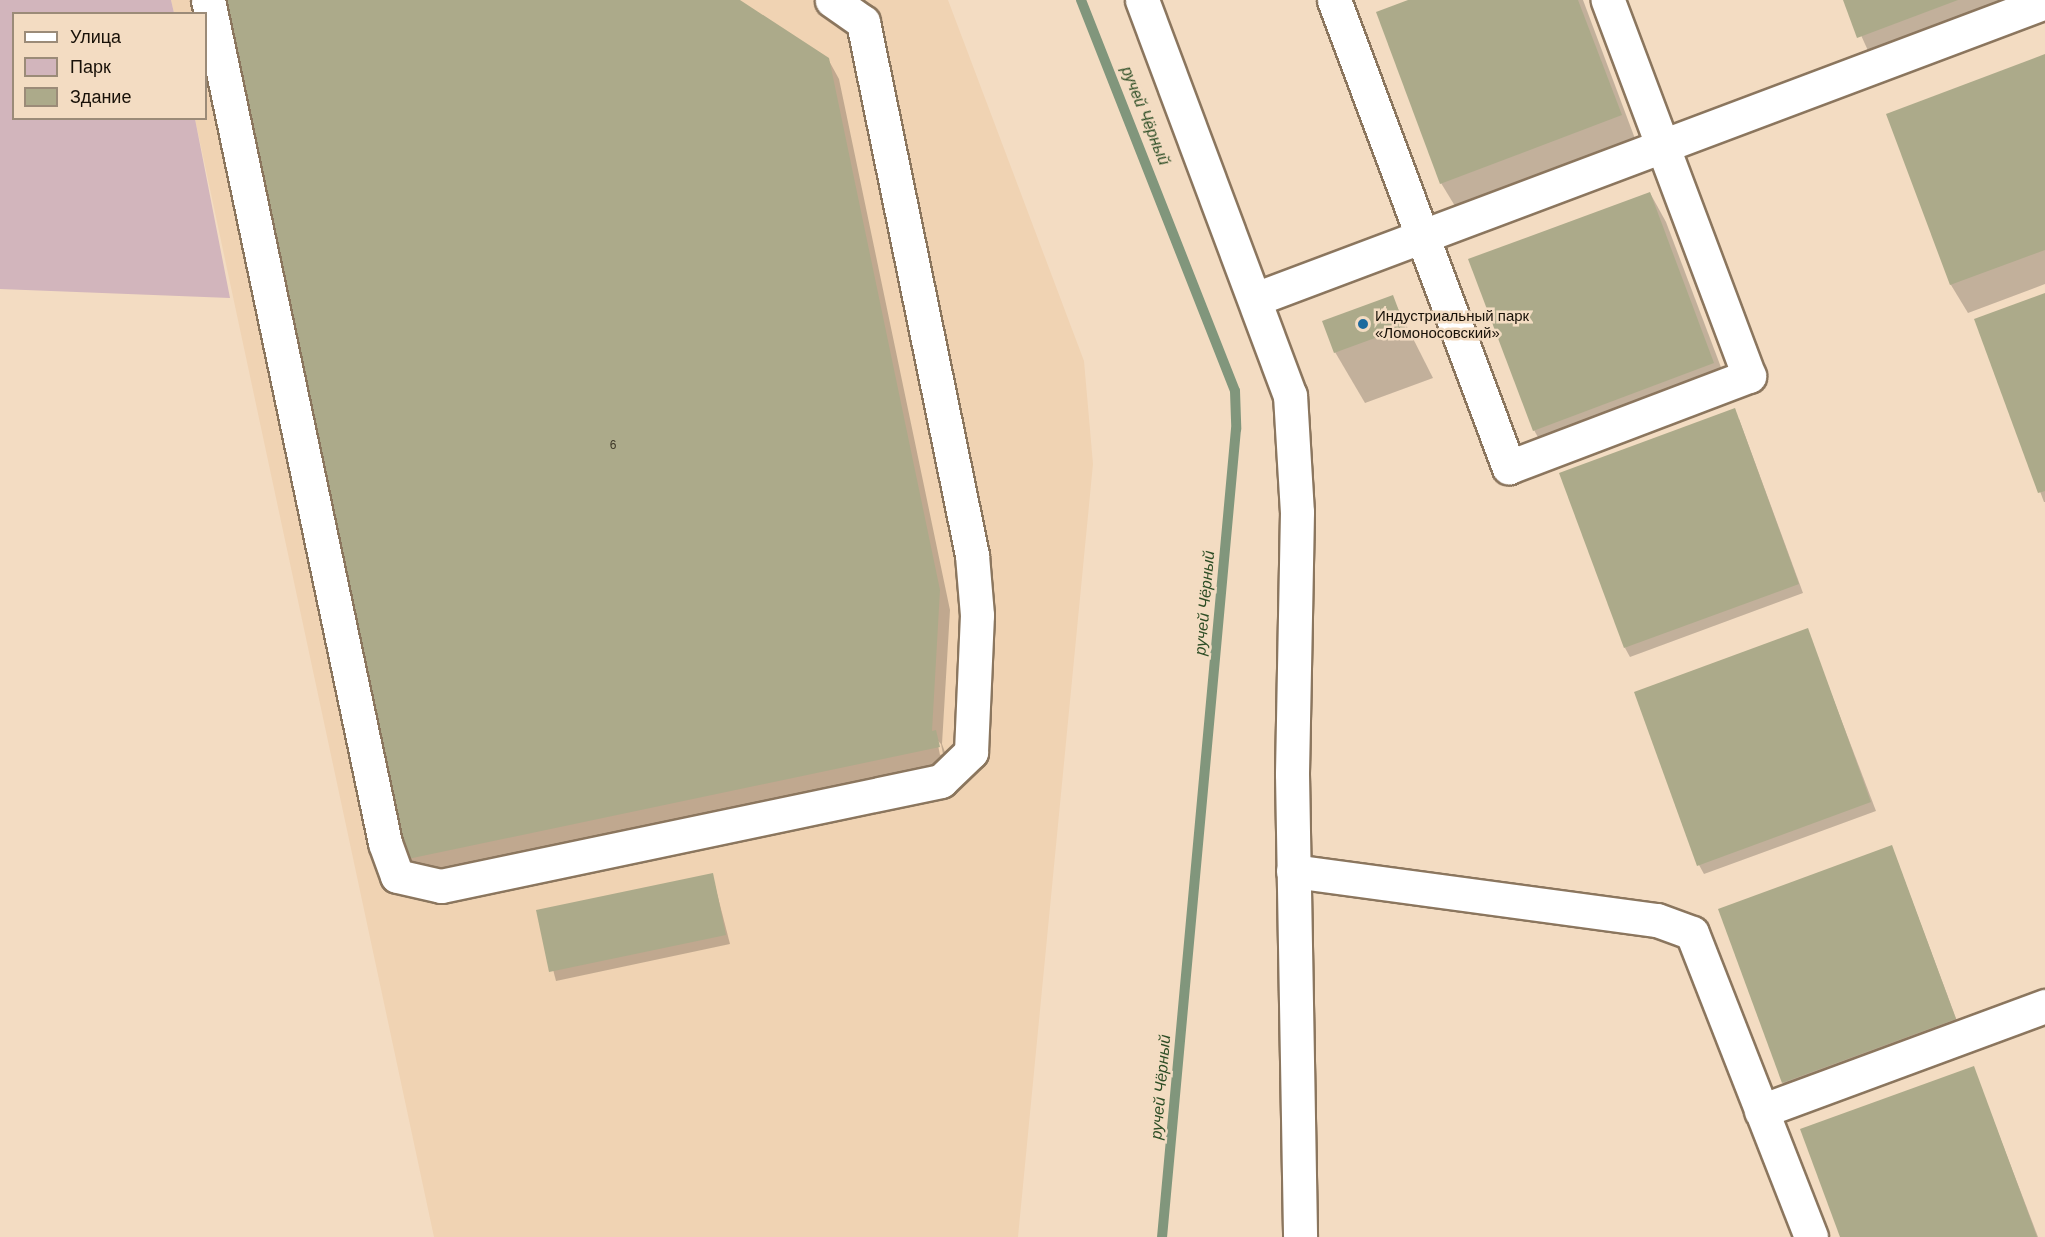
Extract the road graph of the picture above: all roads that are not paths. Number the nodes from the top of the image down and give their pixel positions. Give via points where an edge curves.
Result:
1 (208, 0) edge
2 (832, 0) edge
3 (1142, 0) edge
4 (1608, 0) edge
5 (1337, 1) edge
6 (2045, 2) edge
7 (1662, 146) junction
8 (1422, 236) junction
9 (1258, 298) junction
10 (1293, 871) junction
11 (2045, 1006) edge
12 (1761, 1111) junction
13 (1300, 1237) edge
14 (1811, 1237) edge

1 - 2 street via 385,843 397,876 441,886 941,781 971,752 977,615 972,555 863,22
3 - 9 street
4 - 7 street
5 - 8 street
6 - 7 street
7 - 8 street
7 - 8 street via 1749,376 1509,467
8 - 9 street
9 - 10 street via 1290,395 1296,458
10 - 12 street via 1657,920 1692,933
10 - 13 street
11 - 12 street
12 - 14 street

